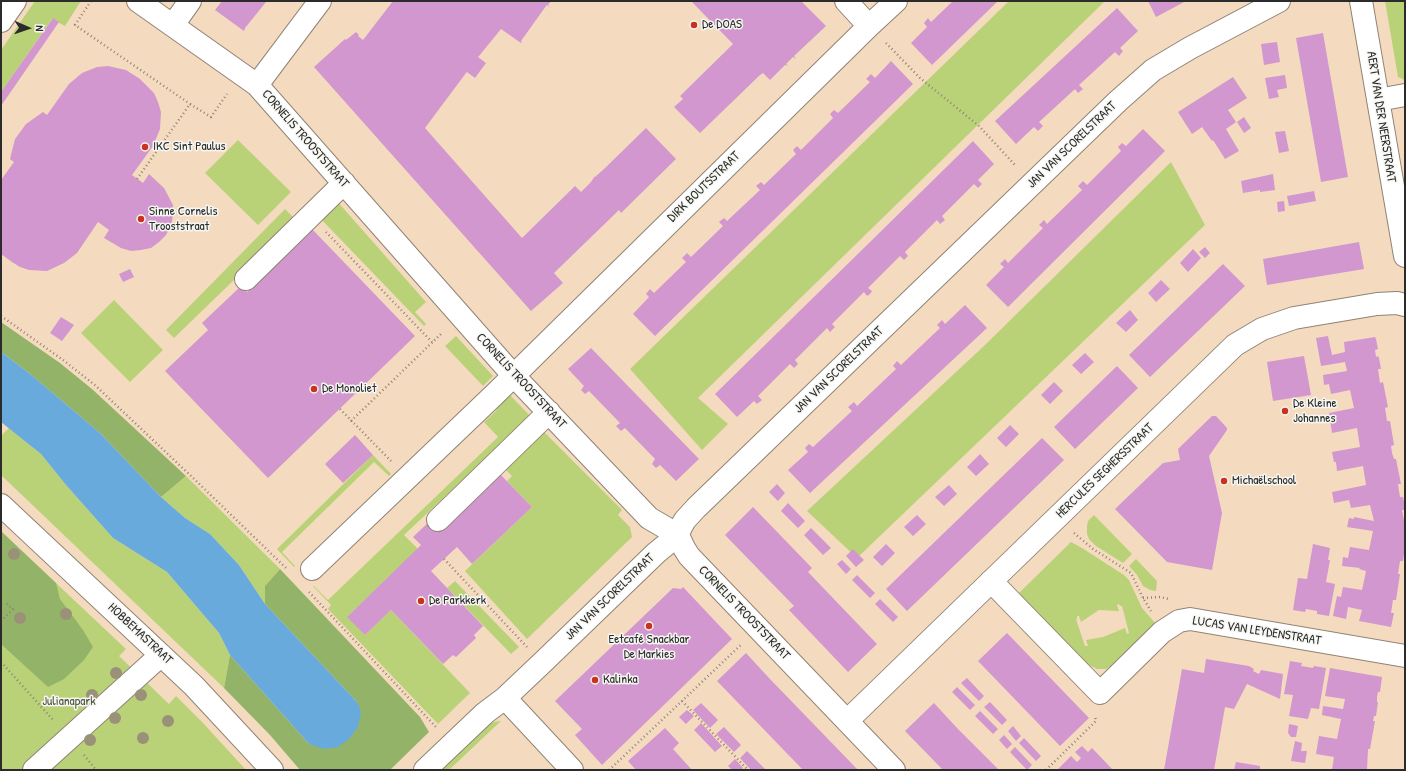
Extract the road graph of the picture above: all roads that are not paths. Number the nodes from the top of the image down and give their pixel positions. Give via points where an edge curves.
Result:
1 (15, 1) edge
2 (138, 1) edge
3 (190, 1) edge
4 (320, 1) edge
5 (846, 1) edge
6 (896, 1) edge
7 (1279, 1) edge
8 (1361, 1) edge
9 (1, 21) edge
10 (173, 26) junction
11 (869, 26) junction
12 (257, 85) junction
13 (1405, 95) edge
14 (1378, 100) junction
15 (344, 183) junction
16 (1405, 256) edge
17 (246, 280) dead end
18 (1405, 305) edge
19 (513, 375) junction
20 (549, 412) junction
21 (3, 511) edge
22 (438, 520) dead end
23 (678, 535) junction
24 (303, 577) road end
25 (991, 581) junction
26 (161, 655) junction
27 (1405, 656) edge
28 (505, 698) junction
29 (847, 721) junction
30 (34, 770) edge
31 (272, 770) edge
32 (425, 770) edge
33 (572, 770) edge
34 (894, 770) edge

1 - 9 street
2 - 10 street, CORNELIS TROOSTSTRAAT
3 - 10 street
4 - 12 street
5 - 11 street
6 - 11 street, DIRK BOUTSSTRAAT
7 - 23 street, JAN VAN SCORELSTRAAT via 1153,70 1118,100 696,508 685,520
8 - 14 street, AERT VAN DER NEERSTRAAT
10 - 12 street, CORNELIS TROOSTSTRAAT
11 - 19 street, DIRK BOUTSSTRAAT
12 - 15 street, CORNELIS TROOSTSTRAAT
13 - 14 street
14 - 16 street, AERT VAN DER NEERSTRAAT
15 - 17 street
15 - 19 street, CORNELIS TROOSTSTRAAT
18 - 25 street, HERCULES SEGHERSSTRAAT via 1377,304 1294,318 1262,329 1235,345
19 - 20 street, CORNELIS TROOSTSTRAAT
19 - 24 street, DIRK BOUTSSTRAAT
20 - 22 street
20 - 23 street, CORNELIS TROOSTSTRAAT via 649,518
21 - 26 street, HOBBEMASTRAAT
23 - 28 street, JAN VAN SCORELSTRAAT
23 - 29 street, CORNELIS TROOSTSTRAAT via 689,556
25 - 27 street, LUCAS VAN LEYDENSTRAAT via 1100,693 1168,629 1179,621 1190,619
25 - 29 street, HERCULES SEGHERSSTRAAT
26 - 30 street
26 - 31 street, HOBBEMASTRAAT via 194,686
28 - 32 street, JAN VAN SCORELSTRAAT via 484,713
28 - 33 street
29 - 34 street, CORNELIS TROOSTSTRAAT

